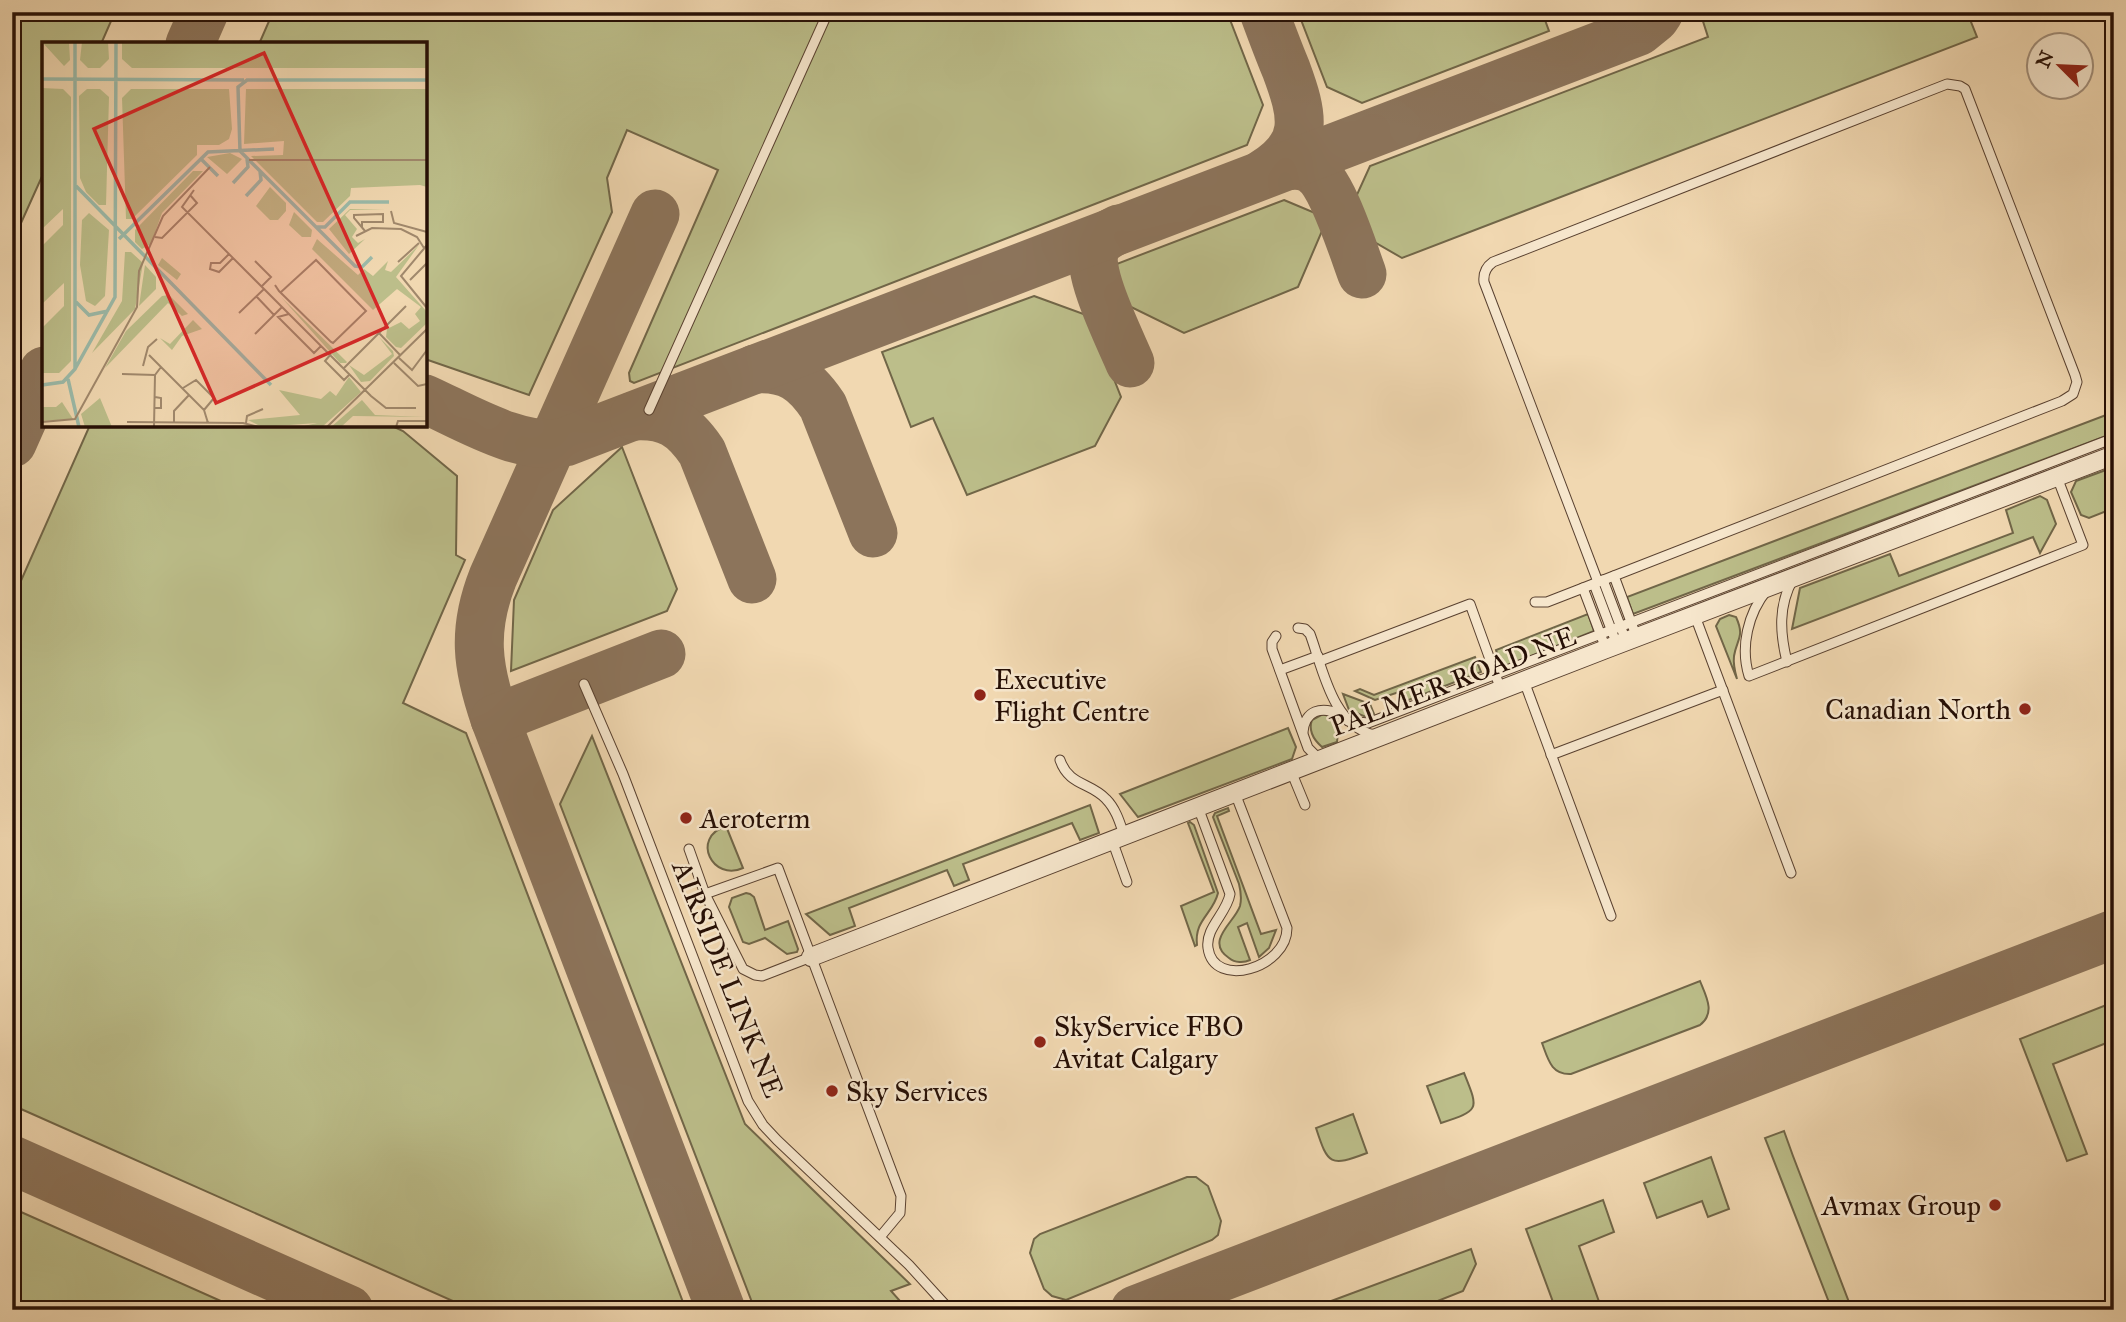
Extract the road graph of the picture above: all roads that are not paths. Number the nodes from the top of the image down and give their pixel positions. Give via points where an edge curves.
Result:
1 (828, 12) edge
2 (649, 410) dead end
3 (2114, 438) edge
4 (2114, 456) edge
5 (2057, 477) junction
6 (1934, 516) junction
7 (1614, 576) junction
8 (1793, 578) junction
9 (1599, 582) junction
10 (1583, 588) junction
11 (1768, 588) junction
12 (1535, 602) dead end
13 (1695, 616) junction
14 (1298, 628) dead end
15 (1618, 635) junction
16 (1276, 636) dead end
17 (1319, 659) junction
18 (1787, 662) junction
19 (1280, 670) junction
20 (1524, 681) junction
21 (1498, 682) junction
22 (584, 684) dead end
23 (1723, 690) junction
24 (1346, 719) junction
25 (1303, 734) junction
26 (1383, 736) junction
27 (1551, 755) junction
28 (1328, 757) junction
29 (1060, 760) dead end
30 (1291, 771) junction
31 (1235, 793) junction
32 (1305, 805) dead end
33 (1198, 807) junction
34 (1118, 838) junction
35 (689, 849) dead end
36 (1791, 873) dead end
37 (1128, 882) dead end
38 (705, 894) junction
39 (1611, 916) dead end
40 (811, 957) junction
41 (880, 1237) junction
42 (950, 1310) edge

1 - 2 lane
3 - 6 lane
4 - 5 street, PALMER ROAD NE
5 - 6 street, PALMER ROAD NE
5 - 18 lane via 2082,545
6 - 8 street, PALMER ROAD NE
6 - 15 lane
7 - 9 lane
7 - 9 lane via 2073,394 2075,375 1969,95 1960,86 1947,84 1488,265 1484,282
7 - 15 lane
8 - 11 street, PALMER ROAD NE
8 - 18 lane via 1781,617
9 - 10 lane
9 - 15 lane
10 - 12 lane
10 - 15 lane
11 - 13 street, PALMER ROAD NE
11 - 18 lane via 1745,642 1746,666 1749,676
13 - 15 street, PALMER ROAD NE
13 - 23 lane
14 - 17 lane via 1308,631
15 - 20 street, PALMER ROAD NE
15 - 21 lane
16 - 19 lane via 1271,645
17 - 19 lane
17 - 21 lane via 1470,604
17 - 24 lane via 1337,708
19 - 25 lane
20 - 21 street, PALMER ROAD NE
20 - 27 lane
21 - 24 lane via 1368,723
21 - 26 street, PALMER ROAD NE
22 - 41 lane, AIRSIDE LINK NE via 748,1101 777,1140
23 - 27 lane
23 - 36 lane
24 - 25 lane via 1331,710 1314,711 1306,719
24 - 26 lane via 1363,732
25 - 28 lane via 1311,753
26 - 28 street, PALMER ROAD NE
27 - 39 lane
28 - 30 street, PALMER ROAD NE
29 - 34 lane via 1068,776 1107,800 1118,817
30 - 31 street, PALMER ROAD NE
30 - 32 lane
31 - 33 street, PALMER ROAD NE
31 - 33 lane via 1287,928 1284,944 1275,956 1242,971 1224,969 1209,954 1208,938 1230,894
33 - 34 street, PALMER ROAD NE
34 - 37 lane
34 - 40 street, PALMER ROAD NE
35 - 38 lane
38 - 40 lane via 739,964 749,973 762,976
38 - 40 lane via 778,868
40 - 41 lane via 901,1196 900,1213
41 - 42 lane, AIRSIDE LINK NE

